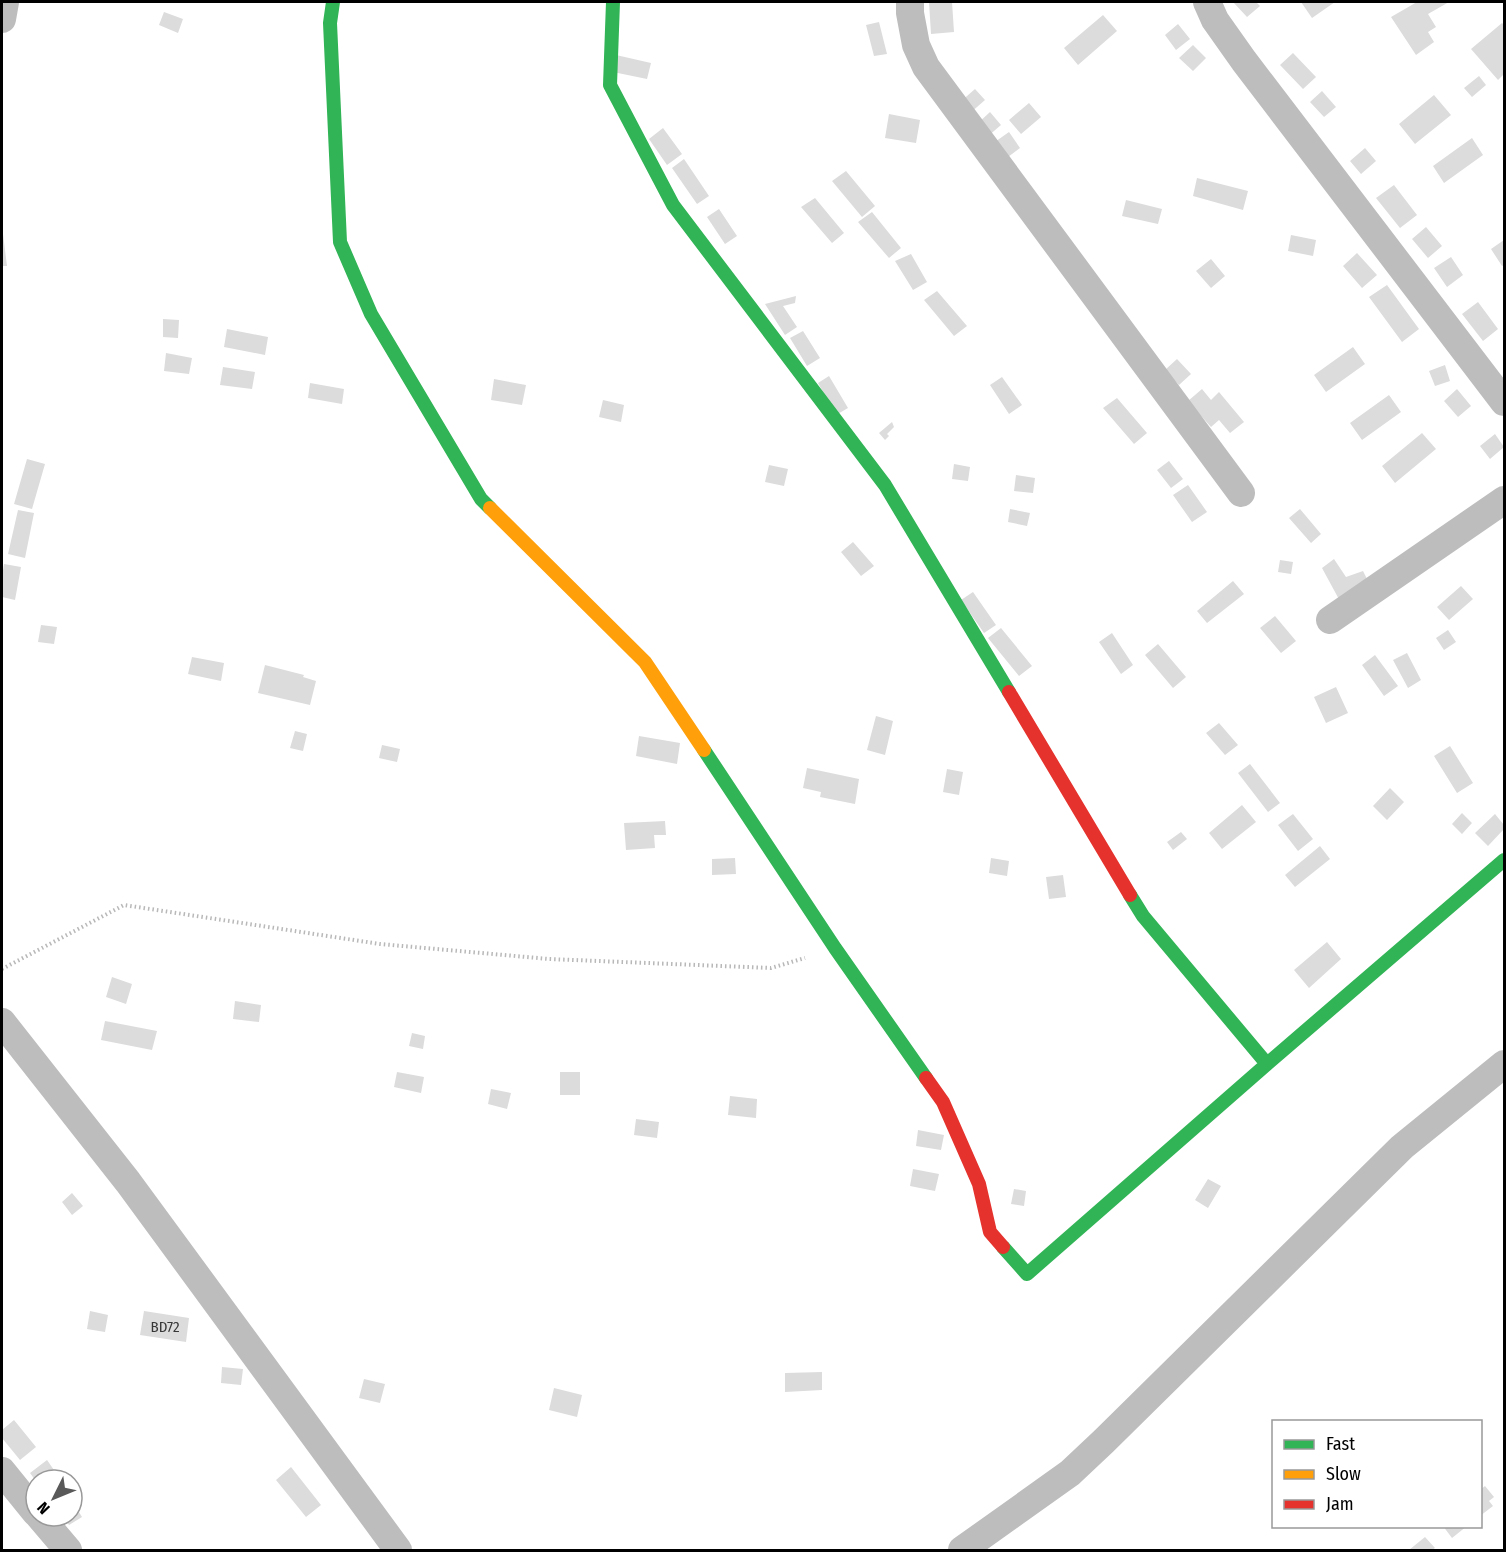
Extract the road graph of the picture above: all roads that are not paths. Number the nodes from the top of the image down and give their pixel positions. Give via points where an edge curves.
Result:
1 (5, 2) edge
2 (333, 2) edge
3 (613, 2) edge
4 (910, 2) edge
5 (1207, 2) edge
6 (2, 19) edge
7 (1504, 402) edge
8 (1241, 493) dead end
9 (1504, 500) edge
10 (1330, 620) dead end
11 (1504, 860) edge
12 (2, 1022) edge
13 (1504, 1064) edge
14 (1267, 1065) junction
15 (2, 1471) edge
16 (24, 1498) edge
17 (49, 1528) edge
18 (68, 1551) edge
19 (398, 1551) edge
20 (962, 1551) edge

1 - 6 street
2 - 14 street via 330,23 340,242 371,314 481,499 645,662 835,948 943,1102 979,1184 990,1232 1027,1274
3 - 14 street via 610,85 673,205 885,485 1143,916
4 - 8 street via 916,45 926,67
5 - 7 street via 1244,61
9 - 10 street
11 - 14 street
12 - 19 street via 128,1182
13 - 20 street via 1402,1147 1070,1473
15 - 16 street
17 - 18 street

